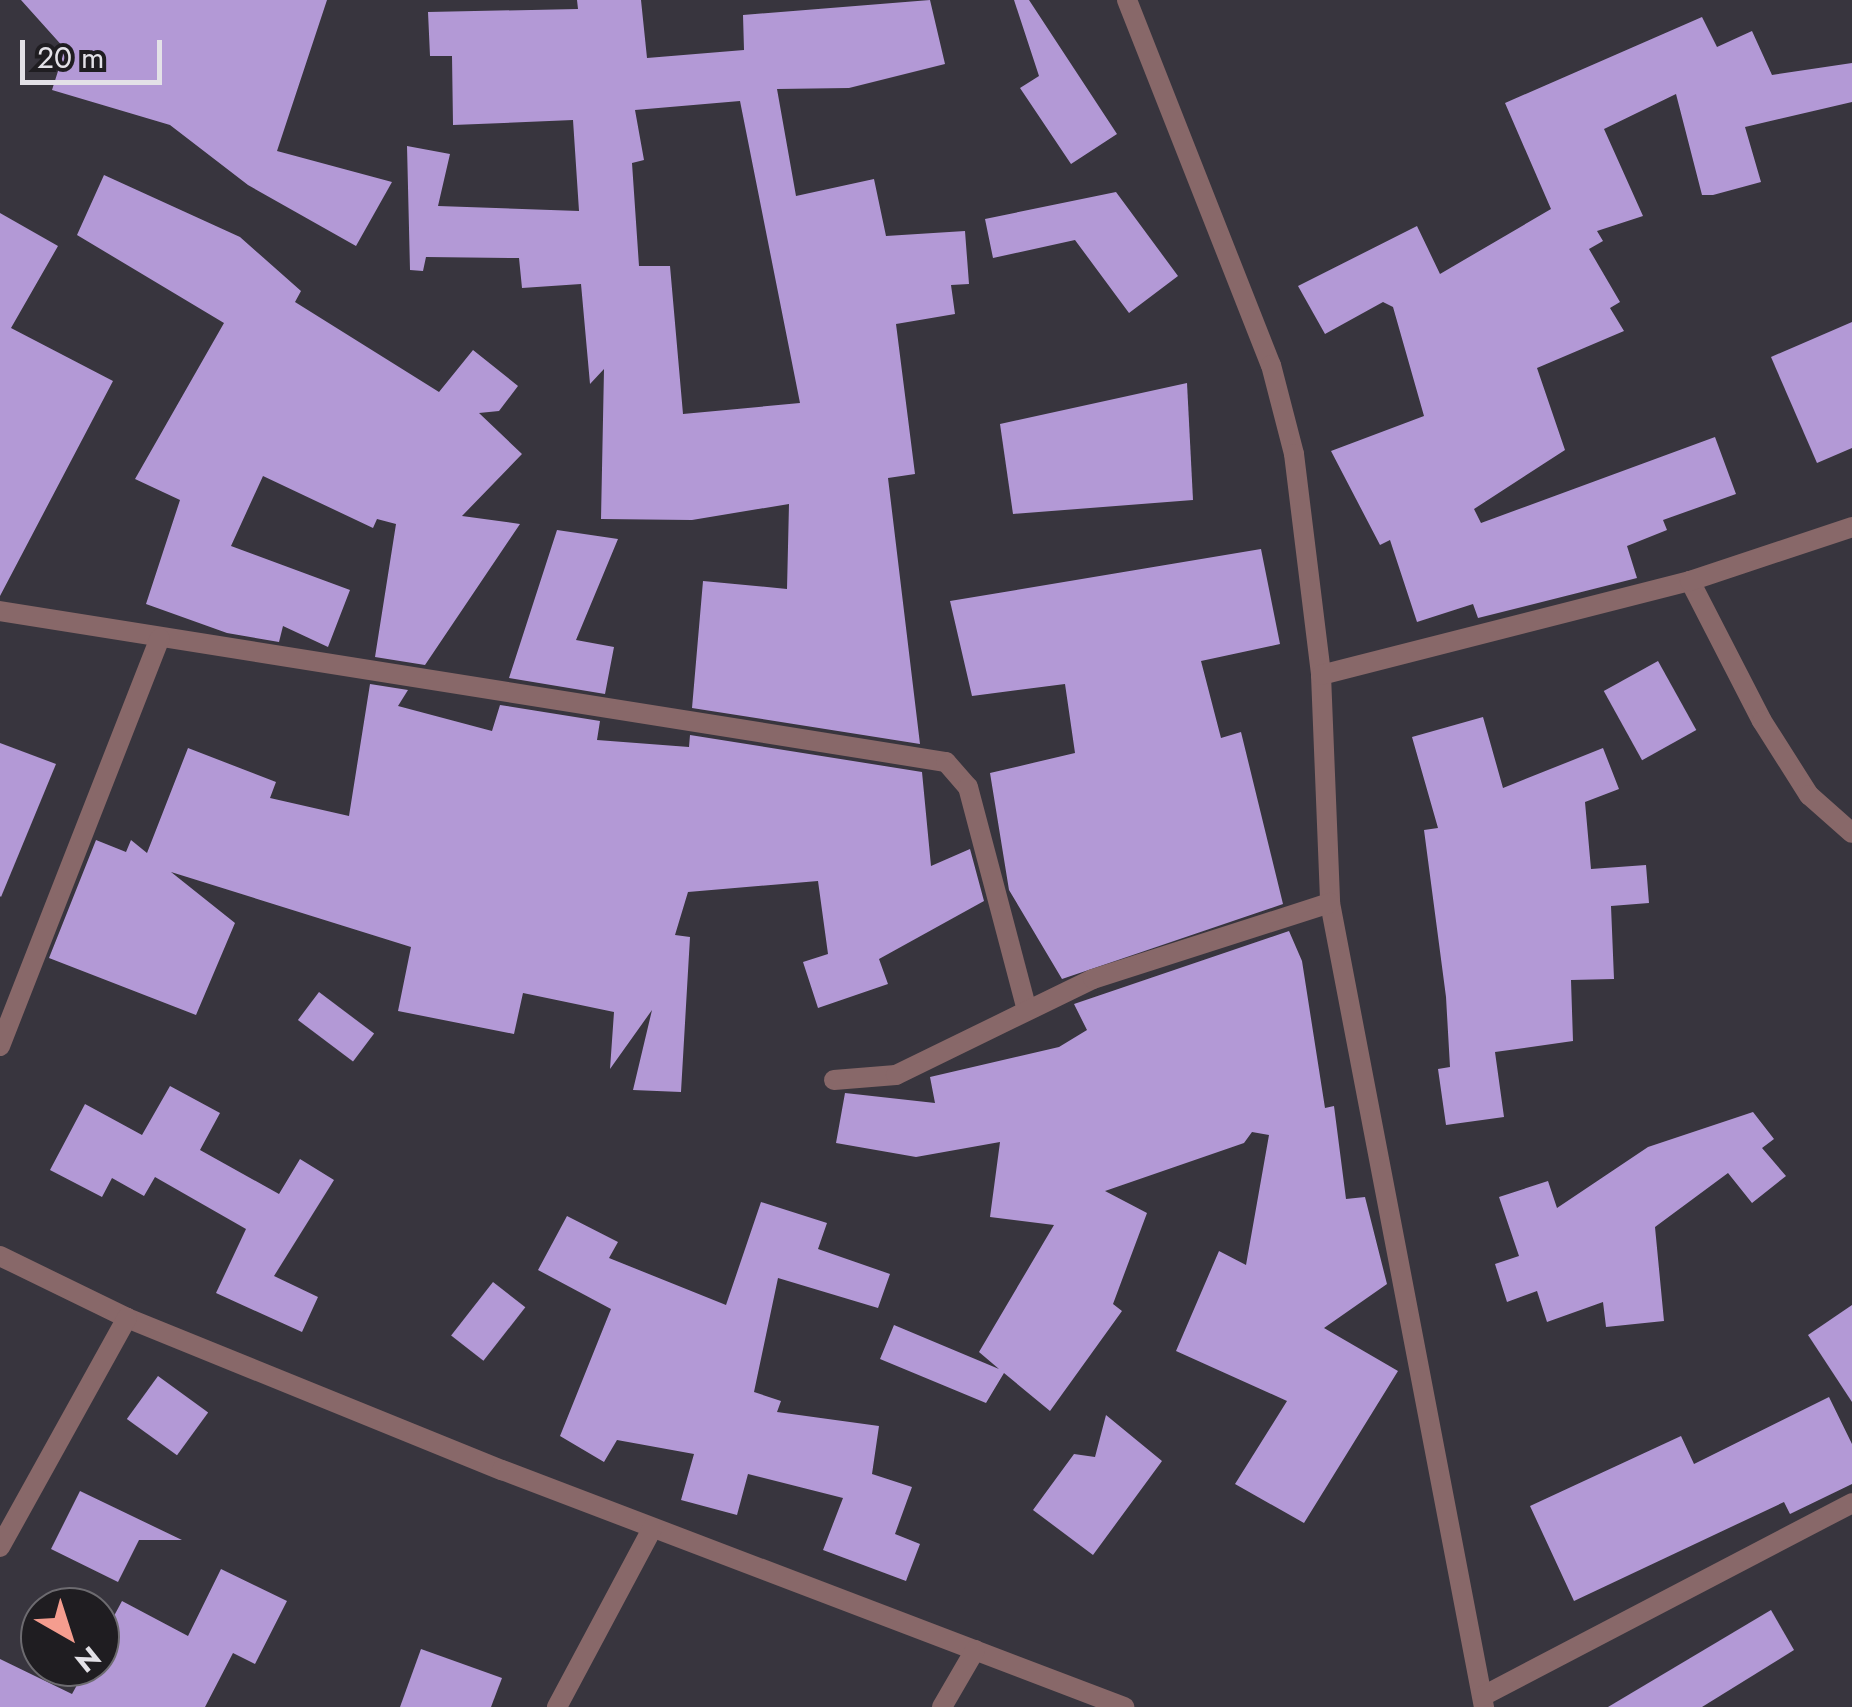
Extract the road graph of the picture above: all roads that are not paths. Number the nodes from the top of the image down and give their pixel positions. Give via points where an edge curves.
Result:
1 (1127, 0) edge
2 (1852, 527) edge
3 (1690, 582) junction
4 (0, 611) edge
5 (160, 638) junction
6 (1321, 675) junction
7 (1852, 832) edge
8 (1330, 903) junction
9 (1026, 1007) junction
10 (0, 1046) edge
11 (834, 1080) dead end
12 (0, 1256) edge
13 (127, 1318) junction
14 (1852, 1503) edge
15 (652, 1528) junction
16 (0, 1547) edge
17 (975, 1650) junction
18 (1483, 1701) edge
19 (557, 1707) edge
20 (942, 1707) edge
21 (1124, 1707) edge

1 - 6 street via 1271,366 1294,454
2 - 3 street
3 - 6 street
3 - 7 street via 1790,766
4 - 5 street
5 - 9 street via 946,762 968,787
5 - 10 street
6 - 8 street
8 - 9 street
8 - 18 street
9 - 11 street via 896,1075
12 - 13 street
13 - 15 street
13 - 16 street
14 - 18 street
15 - 17 street
15 - 19 street
17 - 20 street
17 - 21 street

